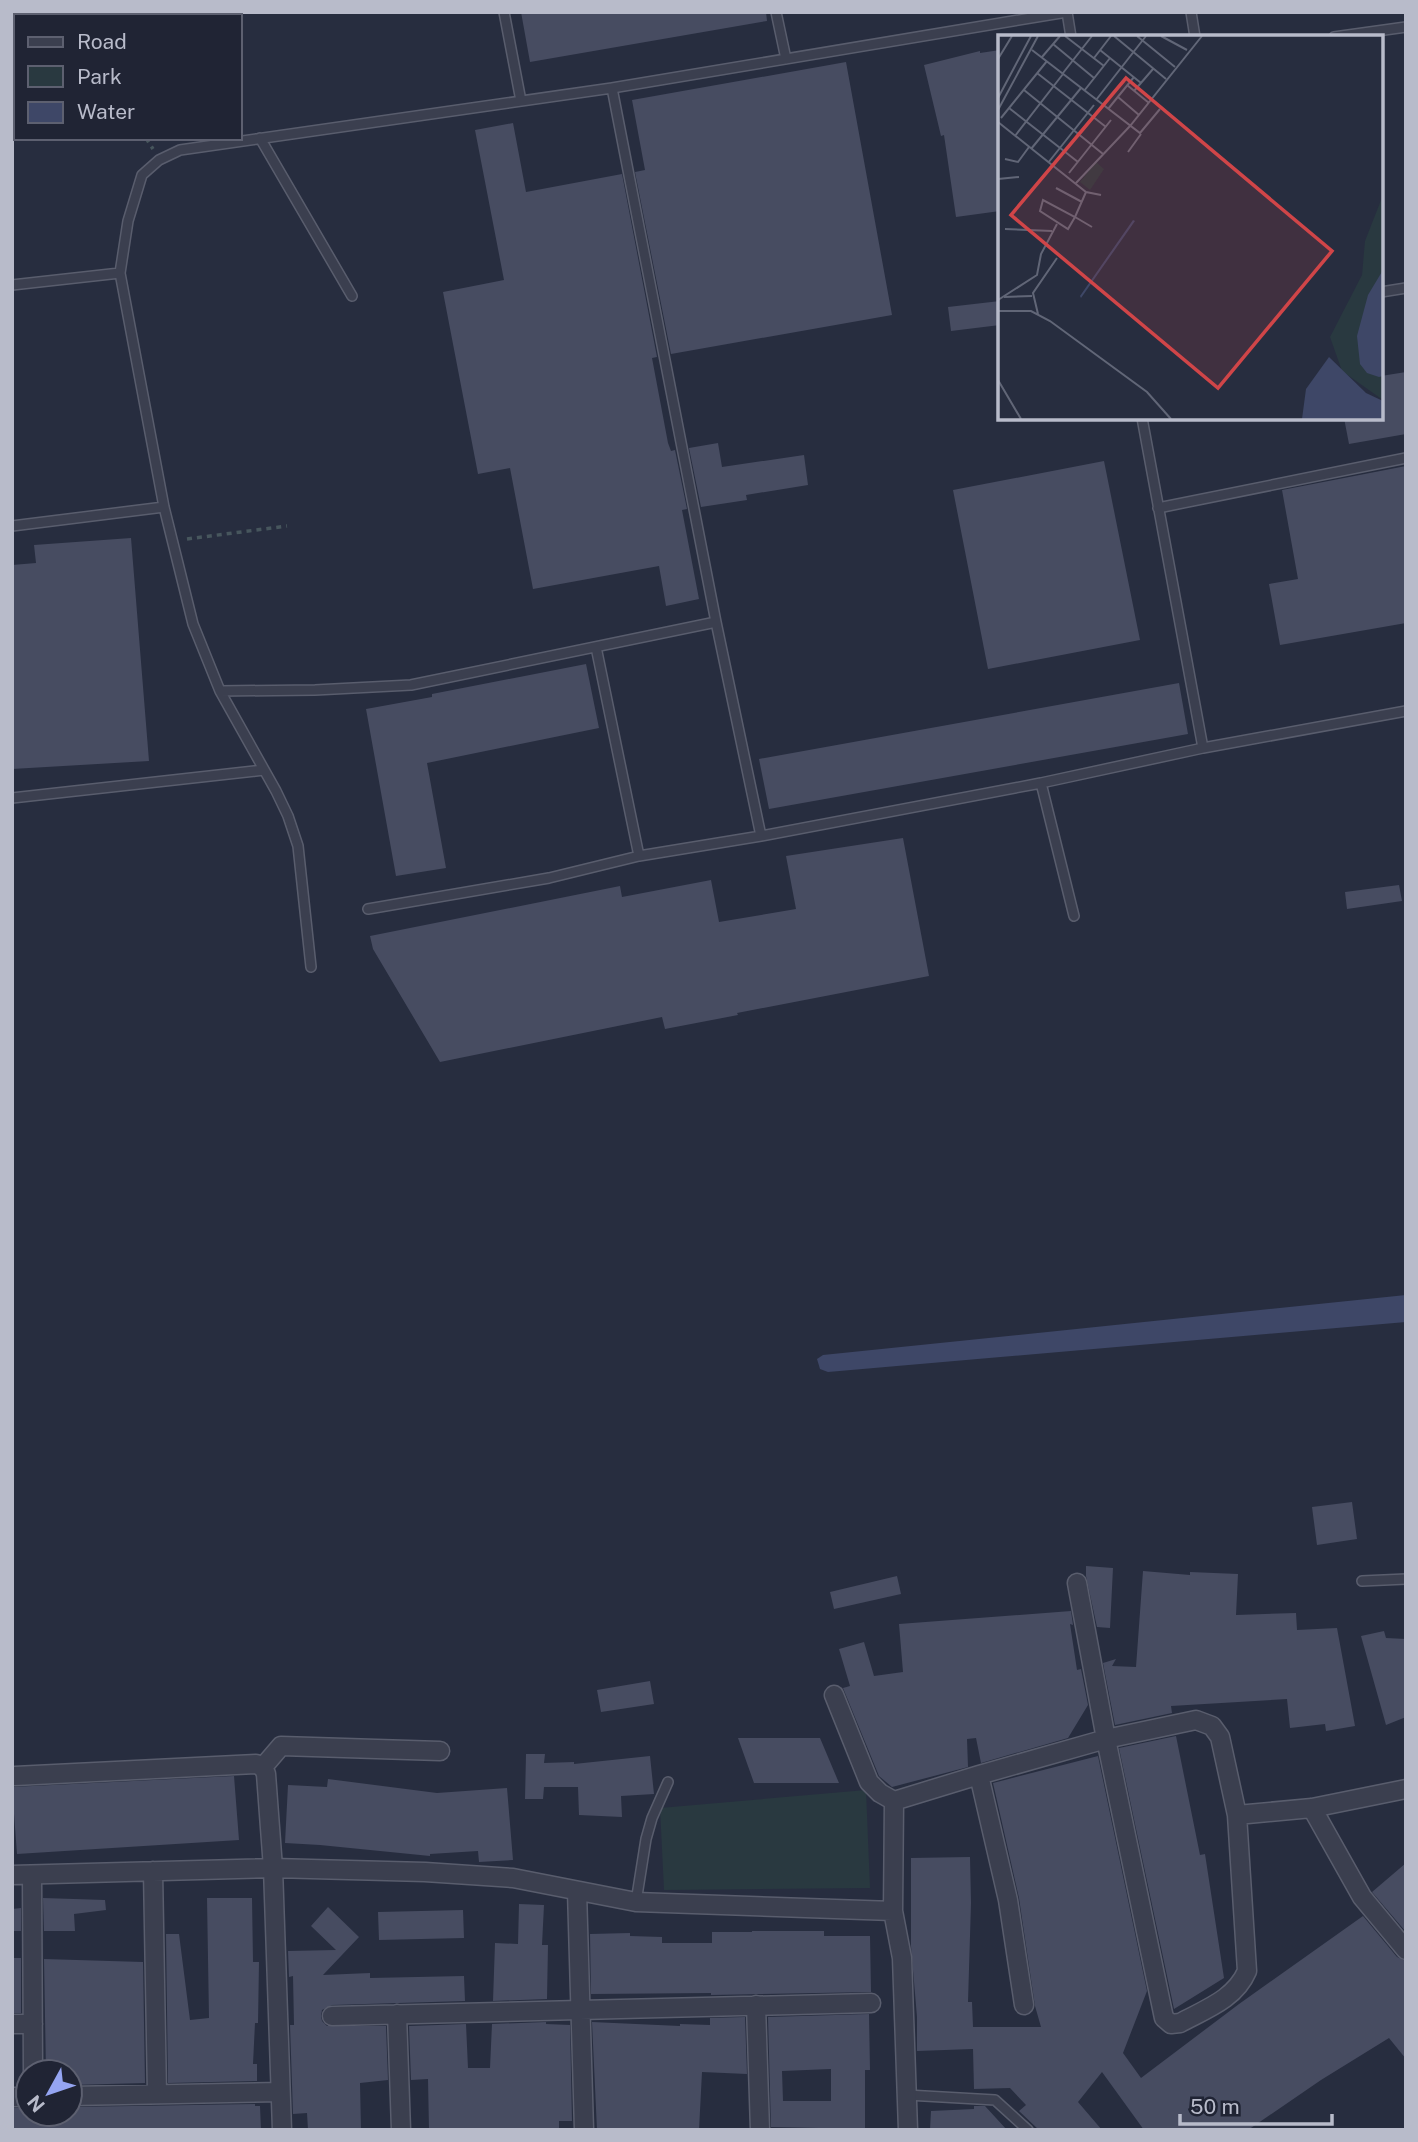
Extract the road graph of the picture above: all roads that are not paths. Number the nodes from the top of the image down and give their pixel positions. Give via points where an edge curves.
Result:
1 (504, 12) edge
2 (776, 12) edge
3 (1067, 12) edge
4 (1191, 12) edge
5 (1406, 27) edge
6 (1071, 35) edge
7 (1195, 35) edge
8 (1348, 35) edge
9 (786, 59) junction
10 (612, 88) junction
11 (521, 101) junction
12 (260, 138) junction
13 (120, 273) junction
14 (12, 285) edge
15 (1406, 288) edge
16 (1383, 292) edge
17 (352, 296) dead end
18 (1142, 420) edge
19 (1406, 458) edge
20 (164, 508) junction
21 (1158, 508) junction
22 (12, 526) edge
23 (716, 622) junction
24 (596, 647) junction
25 (220, 691) junction
26 (1406, 711) edge
27 (1203, 748) junction
28 (264, 770) junction
29 (1041, 783) junction
30 (12, 798) edge
31 (761, 836) junction
32 (639, 856) junction
33 (368, 909) dead end
34 (1073, 916) dead end
35 (311, 967) dead end
36 (1406, 1579) edge
37 (1362, 1581) dead end
38 (1077, 1583) dead end
39 (834, 1695) dead end
40 (1106, 1740) junction
41 (440, 1751) dead end
42 (263, 1767) junction
43 (979, 1775) junction
44 (15, 1776) dead end
45 (668, 1782) dead end
46 (1406, 1790) edge
47 (894, 1801) junction
48 (1312, 1808) junction
49 (1237, 1815) junction
50 (273, 1868) junction
51 (153, 1871) junction
52 (12, 1875) edge
53 (32, 1875) junction
54 (577, 1891) junction
55 (636, 1902) junction
56 (893, 1911) junction
57 (1406, 1950) edge
58 (871, 2003) dead end
59 (756, 2005) junction
60 (1024, 2006) dead end
61 (580, 2010) junction
62 (397, 2014) junction
63 (332, 2016) dead end
64 (12, 2024) edge
65 (33, 2024) junction
66 (33, 2058) edge
67 (280, 2092) junction
68 (156, 2094) junction
69 (907, 2095) junction
70 (84, 2096) edge
71 (282, 2130) edge
72 (401, 2130) edge
73 (584, 2130) edge
74 (760, 2130) edge
75 (908, 2130) edge
76 (1028, 2130) edge

1 - 11 lane
2 - 9 lane
3 - 6 lane
3 - 9 lane
4 - 7 lane
5 - 8 lane
9 - 10 lane
10 - 11 lane
10 - 23 lane
11 - 12 lane
12 - 13 lane via 180,150 142,175 128,221
12 - 17 lane
13 - 14 lane
13 - 20 lane
15 - 16 lane
18 - 21 lane
19 - 21 lane
20 - 22 lane
20 - 25 lane via 193,624
21 - 27 lane
23 - 24 lane
23 - 31 lane
24 - 25 lane via 411,685
24 - 32 lane
25 - 28 lane
26 - 27 lane
27 - 29 lane
28 - 30 lane
28 - 35 lane via 298,846
29 - 31 lane
29 - 34 lane
31 - 32 lane
32 - 33 lane via 549,878
36 - 37 lane
38 - 40 street
39 - 47 street via 869,1782
40 - 43 street
40 - 49 street via 1196,1720 1212,1726 1220,1737
40 - 49 street via 1164,2018 1171,2024 1231,1994 1247,1971
41 - 42 street via 281,1746
42 - 44 street via 256,1763
42 - 50 street
43 - 47 street
43 - 60 street via 1009,1900
45 - 55 lane via 646,1839
46 - 48 street
47 - 56 street
48 - 49 street
48 - 57 street via 1362,1897
50 - 51 street
50 - 54 street via 513,1878
50 - 67 street
51 - 53 street
51 - 68 street
52 - 53 street
53 - 65 street
54 - 55 street
54 - 61 street
55 - 56 street
56 - 69 street via 902,1958
58 - 59 street
59 - 61 street
59 - 74 street
61 - 62 street
61 - 73 street
62 - 63 street
62 - 72 street
64 - 65 street
65 - 66 street
67 - 68 street
67 - 71 street
68 - 70 street
69 - 75 street
69 - 76 lane via 995,2100

